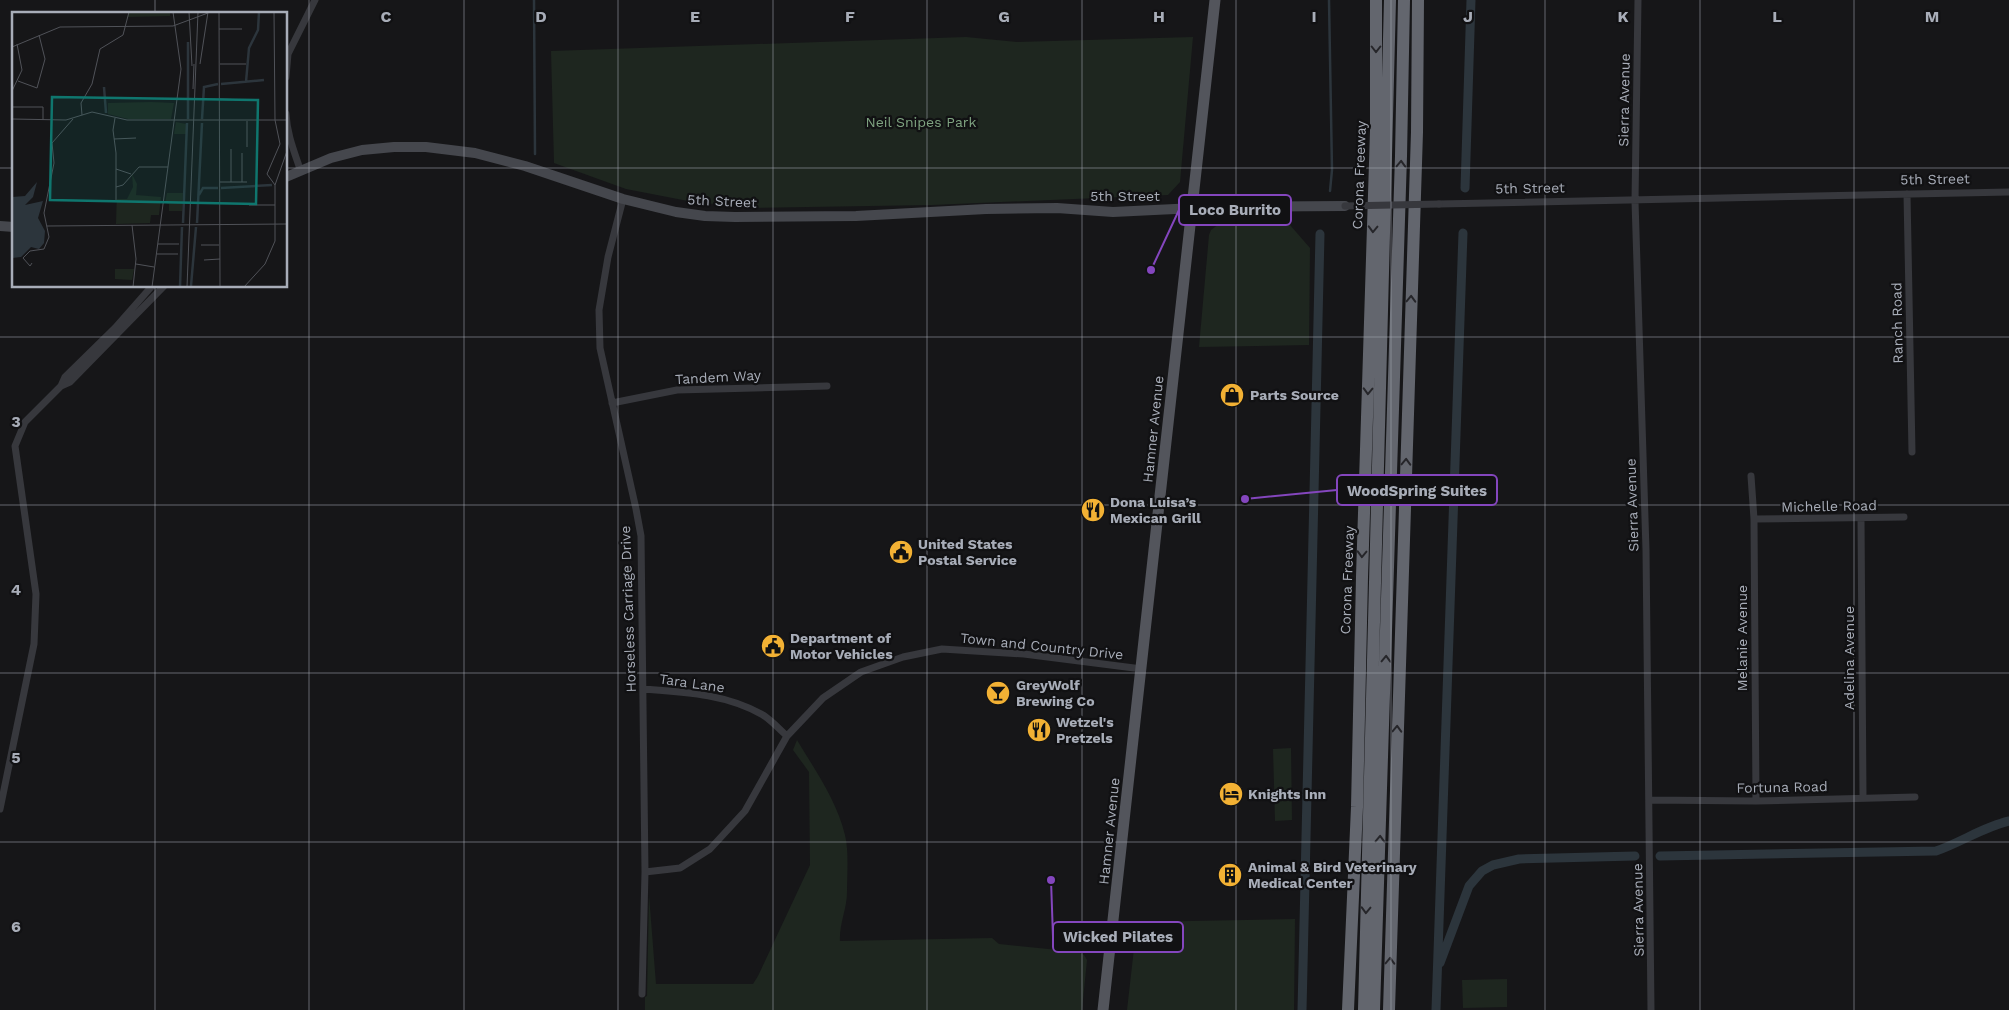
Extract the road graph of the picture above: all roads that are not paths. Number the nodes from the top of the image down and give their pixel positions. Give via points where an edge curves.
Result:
1 (314, 0) edge
2 (1216, 0) edge
3 (1376, 0) edge
4 (1390, 0) edge
5 (1404, 0) edge
6 (1418, 0) edge
7 (1638, 0) edge
8 (288, 54) edge
9 (288, 130) edge
10 (300, 169) junction
11 (288, 176) edge
12 (2009, 192) edge
13 (1907, 194) junction
14 (624, 200) junction
15 (1635, 200) junction
16 (1345, 206) joint
17 (1192, 208) junction
18 (150, 288) edge
19 (162, 288) edge
20 (61, 386) junction
21 (827, 386) dead end
22 (612, 403) junction
23 (1912, 452) dead end
24 (1751, 476) dead end
25 (1904, 517) dead end
26 (1861, 518) junction
27 (1754, 519) junction
28 (1142, 669) junction
29 (643, 689) junction
30 (1378, 722) junction
31 (787, 736) junction
32 (1863, 797) junction
33 (1915, 797) dead end
34 (1649, 800) junction
35 (1756, 800) junction
36 (1357, 807) junction
37 (1394, 809) junction
38 (0, 810) edge
39 (645, 872) junction
40 (642, 994) dead end
41 (1104, 1010) edge
42 (1348, 1010) edge
43 (1364, 1010) edge
44 (1374, 1010) edge
45 (1389, 1010) edge
46 (1652, 1010) edge

1 - 8 street
2 - 17 main road, Hamner Avenue
3 -> 36 highway, Corona Freeway via 1376,131
4 - 30 highway
30 -> 5 highway via 1401,156
37 -> 6 highway
7 - 15 street, Sierra Avenue
9 - 10 street
10 - 11 street, 5th Street
10 - 14 street, 5th Street via 362,150 394,147 451,149 525,166
12 - 13 street, 5th Street
13 - 15 street, 5th Street
13 - 23 street, Ranch Road
14 - 17 street, 5th Street via 676,212 735,217 856,216 986,209 1057,208 1113,212
14 - 22 street, Horseless Carriage Drive via 608,257 599,310 600,348
15 - 16 street, 5th Street, bridge
15 - 34 street, Sierra Avenue
16 - 17 street, 5th Street
17 - 28 main road, Hamner Avenue
18 - 20 street via 65,377
19 - 20 street via 70,382
20 - 38 street via 24,422 15,446 36,602 34,644
21 - 22 street, Tandem Way via 677,390
22 - 29 street, Horseless Carriage Drive via 641,536
24 - 27 street, Melanie Avenue
25 - 26 street, Michelle Road
26 - 27 street, Michelle Road
26 - 32 street, Adelina Avenue
27 - 35 street, Melanie Avenue
28 - 31 street, Town and Country Drive via 1024,654 942,649 903,657 861,672 823,698
28 - 41 main road, Hamner Avenue
29 - 31 street, Tara Lane via 731,700 764,716
29 - 39 street, Horseless Carriage Drive
30 - 36 highway
30 - 37 highway
30 -> 43 highway
44 -> 30 highway
31 - 39 street, Town and Country Drive via 745,811 710,849 680,868
32 - 33 street, Fortuna Road
32 - 35 street, Fortuna Road
34 - 35 street, Fortuna Road
34 - 46 street, Sierra Avenue
36 - 42 highway, Corona Freeway
45 -> 37 highway
39 - 40 street, Horseless Carriage Drive

